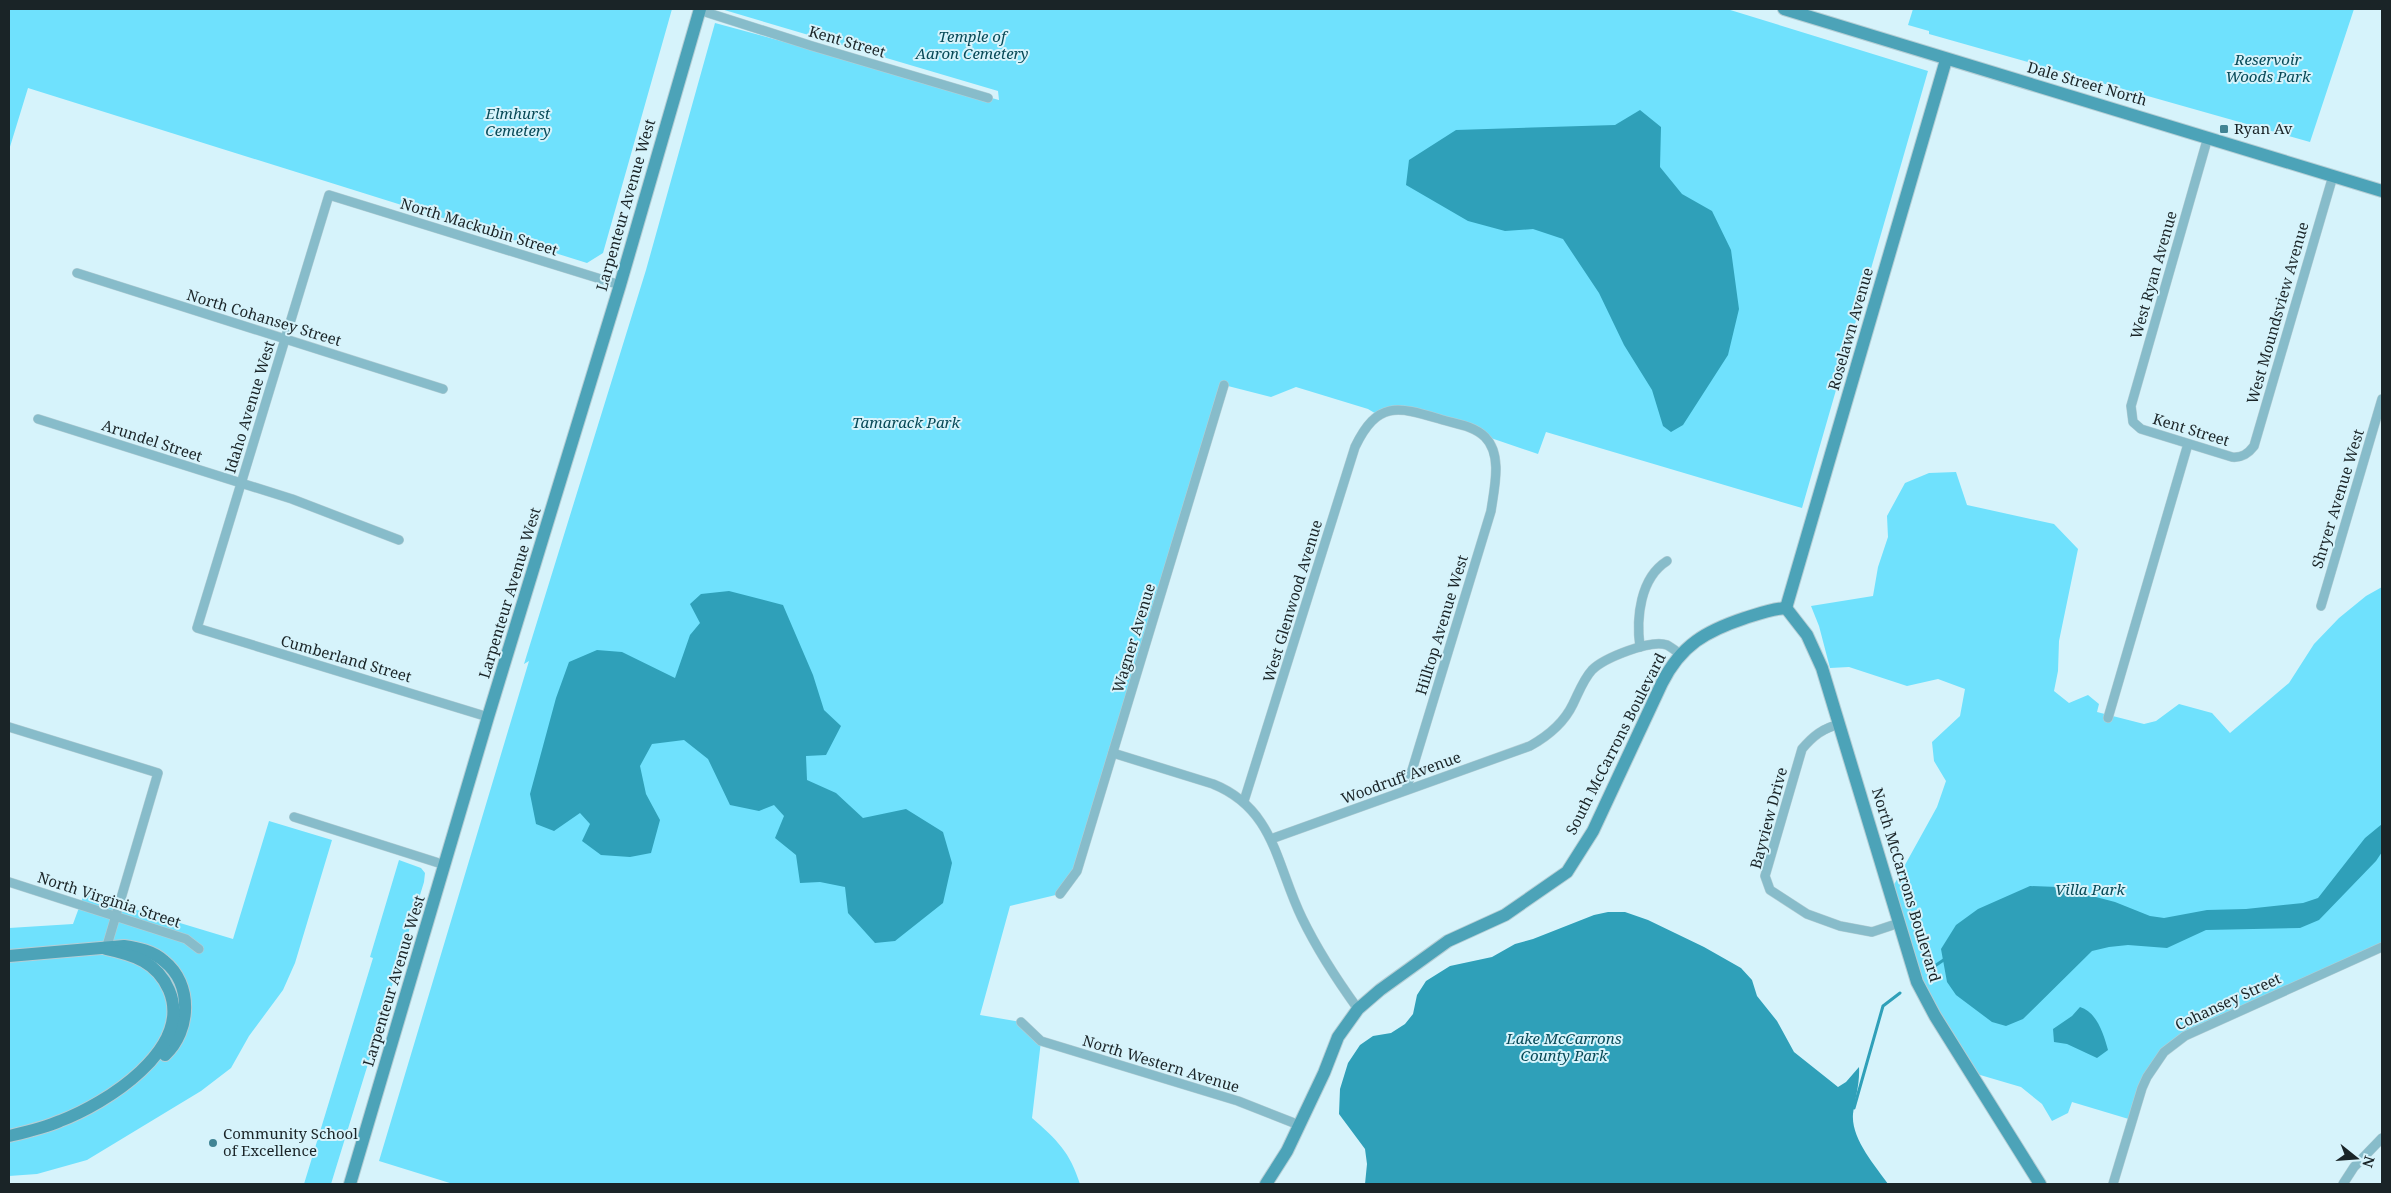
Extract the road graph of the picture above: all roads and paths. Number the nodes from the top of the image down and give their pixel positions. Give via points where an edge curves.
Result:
1 (699, 9) edge
2 (1784, 9) edge
3 (1946, 60) junction
4 (988, 98) dead end
5 (2208, 137) junction
6 (2333, 176) junction
7 (2382, 191) edge
8 (330, 195) joint
9 (77, 273) dead end
10 (620, 285) junction
11 (285, 339) junction
12 (1224, 385) dead end
13 (443, 389) dead end
14 (2382, 399) edge
15 (38, 420) dead end
16 (2133, 422) joint
17 (2188, 444) junction
18 (2245, 455) joint
19 (1496, 466) joint
20 (241, 483) junction
21 (399, 540) dead end
22 (1667, 561) dead end
23 (2321, 606) dead end
24 (1786, 608) junction
25 (196, 628) joint
26 (1640, 647) junction
27 (1680, 654) junction
28 (488, 717) junction
29 (2108, 718) dead end
30 (1840, 724) junction
31 (9, 727) edge
32 (1113, 753) junction
33 (1406, 790) junction
34 (1244, 801) junction
35 (294, 817) dead end
36 (1271, 838) junction
37 (445, 865) junction
38 (9, 882) edge
39 (1060, 894) dead end
40 (114, 915) junction
41 (1899, 923) junction
42 (2382, 947) edge
43 (106, 949) junction
44 (199, 949) dead end
45 (9, 956) edge
46 (1358, 1008) junction
47 (1021, 1022) dead end
48 (1299, 1125) junction
49 (9, 1136) edge
50 (2382, 1138) edge
51 (350, 1184) edge
52 (1266, 1184) edge
53 (2040, 1184) edge
54 (2113, 1184) edge
55 (2343, 1184) edge

1 - 4 street, Kent Street via 803,44
1 - 10 street, Larpenteur Avenue West
2 - 3 street, Dale Street North
3 - 5 street, Dale Street North
3 - 24 street, Roselawn Avenue
5 - 6 street, Dale Street North
5 - 16 street, West Ryan Avenue via 2131,406
6 - 7 street, Dale Street North
6 - 18 street, West Moundsview Avenue via 2254,446
8 - 10 street, North Mackubin Street
8 - 11 street, Idaho Avenue West
9 - 11 street, North Cohansey Street
10 - 28 street, Larpenteur Avenue West
11 - 13 street, North Cohansey Street
11 - 20 street, Idaho Avenue West
12 - 32 street, Wagner Avenue
14 - 23 street, Shryer Avenue West
15 - 20 street, Arundel Street
16 - 17 street, Kent Street via 2141,429
17 - 18 street, Kent Street via 2232,457
17 - 29 street
19 - 33 street, Hilltop Avenue West via 1490,511
19 - 34 street, West Glenwood Avenue via 1485,437 1469,427 1406,409 1378,415 1364,428 1355,447
20 - 21 street, Arundel Street
20 - 25 street, Idaho Avenue West
22 - 26 street via 1655,569 1639,609
24 - 27 street, South McCarrons Boulevard via 1716,628
24 - 30 street, North McCarrons Boulevard via 1815,648
25 - 28 street, Cumberland Street
26 - 27 street, Woodruff Avenue via 1666,645
26 - 33 street, Woodruff Avenue via 1610,657 1591,671 1565,718 1543,738 1521,750
27 - 46 street, South McCarrons Boulevard via 1670,666 1593,831 1567,872 1504,915 1448,941
28 - 37 street, Larpenteur Avenue West
30 - 41 street, North McCarrons Boulevard
30 - 41 street, Bayview Drive via 1813,736 1802,749 1765,876 1770,890 1808,914 1840,926 1872,932
31 - 40 street via 158,773
32 - 34 street via 1213,784
32 - 39 street, Wagner Avenue via 1077,871
33 - 36 street, Woodruff Avenue
34 - 36 street
35 - 37 street
36 - 46 street via 1302,917 1332,973
37 - 51 street, Larpenteur Avenue West
38 - 40 street, North Virginia Street
40 - 43 street
40 - 44 street, North Virginia Street via 186,939
41 - 53 street, North McCarrons Boulevard via 1923,996
42 - 54 street, Cohansey Street via 2195,1030 2170,1048 2147,1077
43 - 45 street
43 - 49 street via 138,957 162,975 173,998 174,1012 166,1042 148,1065 84,1111 60,1122
46 - 48 street, South McCarrons Boulevard via 1338,1037
47 - 48 street, North Western Avenue via 1041,1041 1238,1101
48 - 52 street, South McCarrons Boulevard
50 - 55 street

